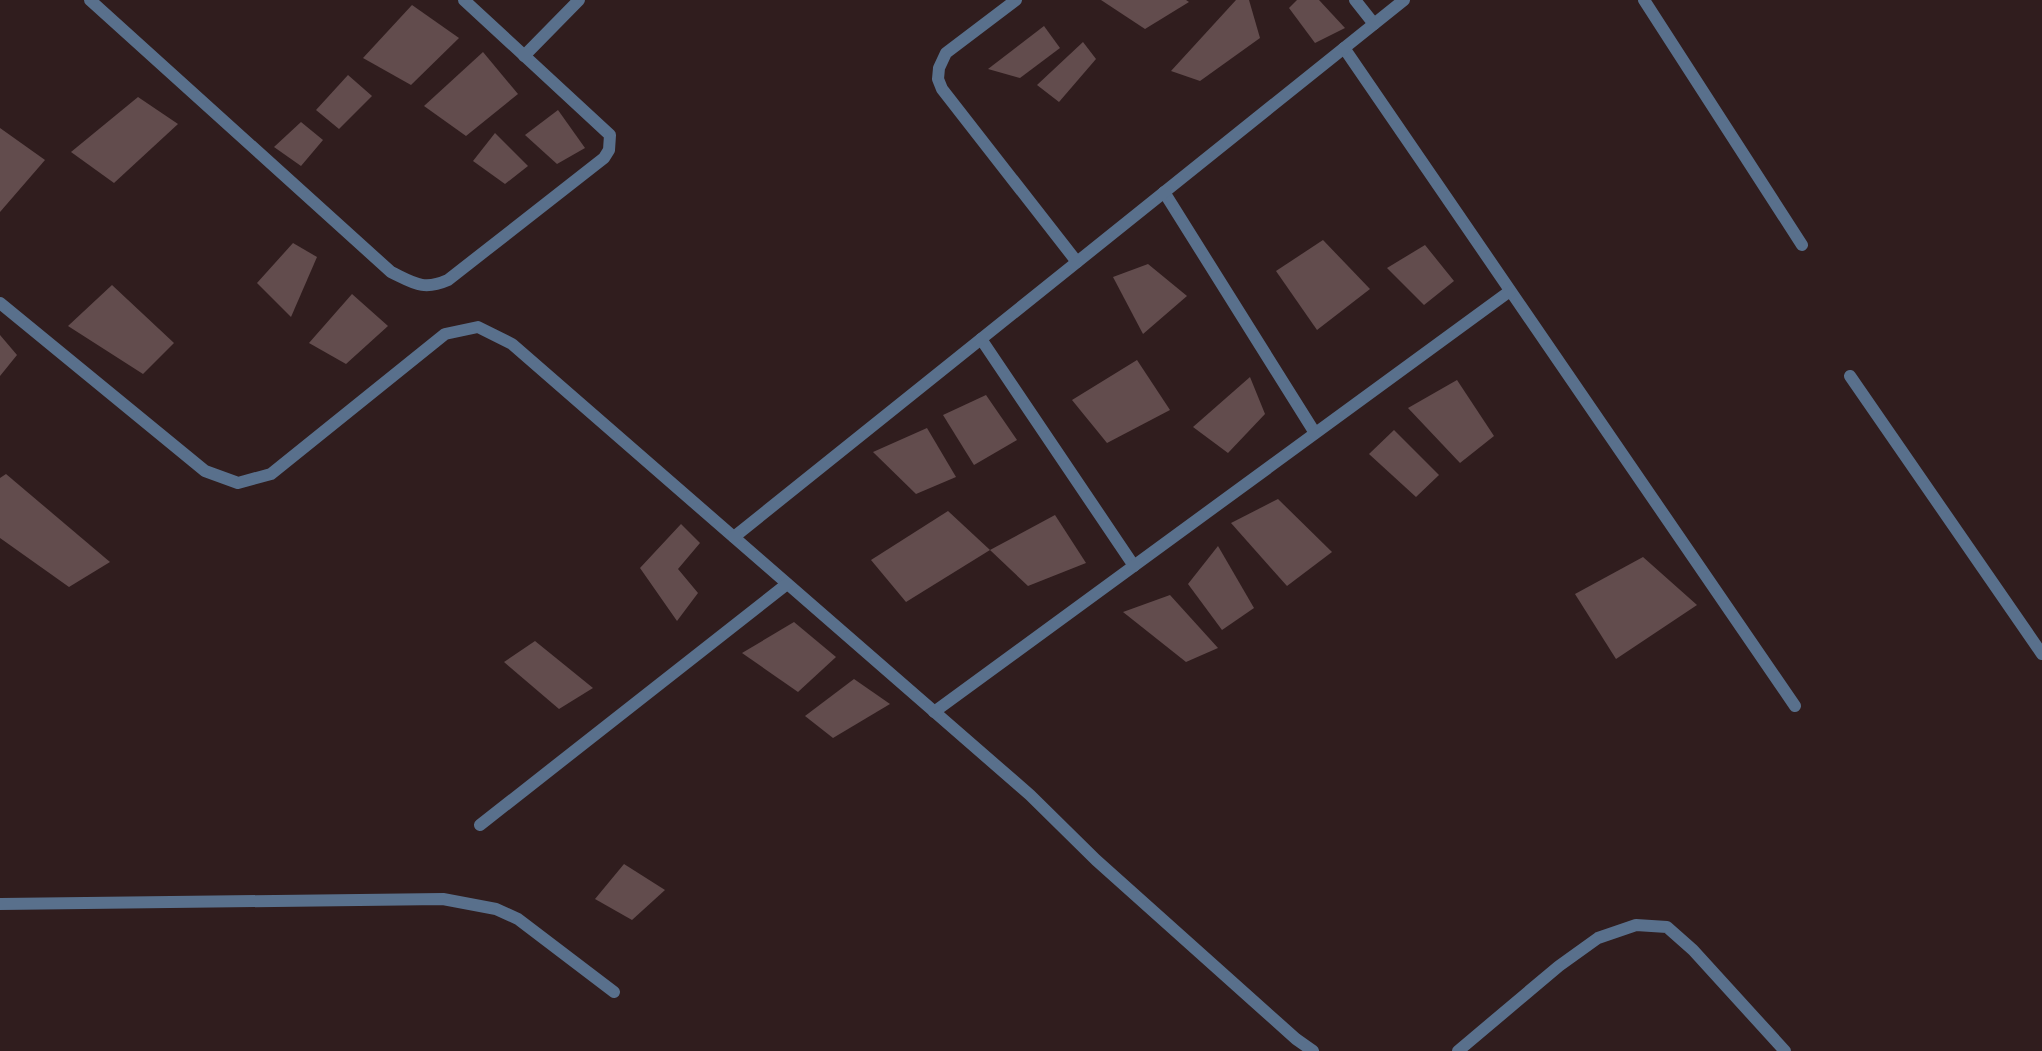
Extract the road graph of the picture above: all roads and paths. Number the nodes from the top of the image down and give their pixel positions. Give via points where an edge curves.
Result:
1 (90, 0) edge
2 (464, 0) edge
3 (579, 0) edge
4 (1016, 0) edge
5 (1355, 0) edge
6 (1404, 0) edge
7 (1644, 0) edge
8 (1374, 24) junction
9 (1344, 48) junction
10 (524, 56) junction
11 (1164, 192) junction
12 (1802, 245) dead end
13 (1077, 262) junction
14 (1510, 291) junction
15 (0, 303) edge
16 (981, 339) junction
17 (1850, 376) dead end
18 (1315, 433) junction
19 (734, 537) junction
20 (1134, 566) junction
21 (787, 584) junction
22 (2042, 654) edge
23 (1795, 706) dead end
24 (934, 712) junction
25 (480, 825) dead end
26 (0, 904) edge
27 (615, 992) dead end
28 (1312, 1051) edge
29 (1458, 1051) edge
30 (1785, 1051) edge

1 - 10 street via 391,272 422,285 434,286 448,280 604,158 609,150 610,135
2 - 10 street
3 - 10 street
4 - 13 street via 946,53 938,79
5 - 8 street
6 - 8 street
7 - 12 street
8 - 9 street
9 - 11 street
9 - 14 street
11 - 13 street
11 - 18 street
13 - 16 street
14 - 18 street
14 - 23 street
15 - 19 street via 205,471 238,483 271,474 445,334 478,327 512,344
16 - 19 street
16 - 20 street
17 - 22 street
18 - 20 street
19 - 21 street
20 - 24 street
21 - 24 street
21 - 25 street
24 - 28 street
26 - 27 street via 460,901 496,909 518,919
29 - 30 street via 1598,938 1636,926 1667,927 1676,934

